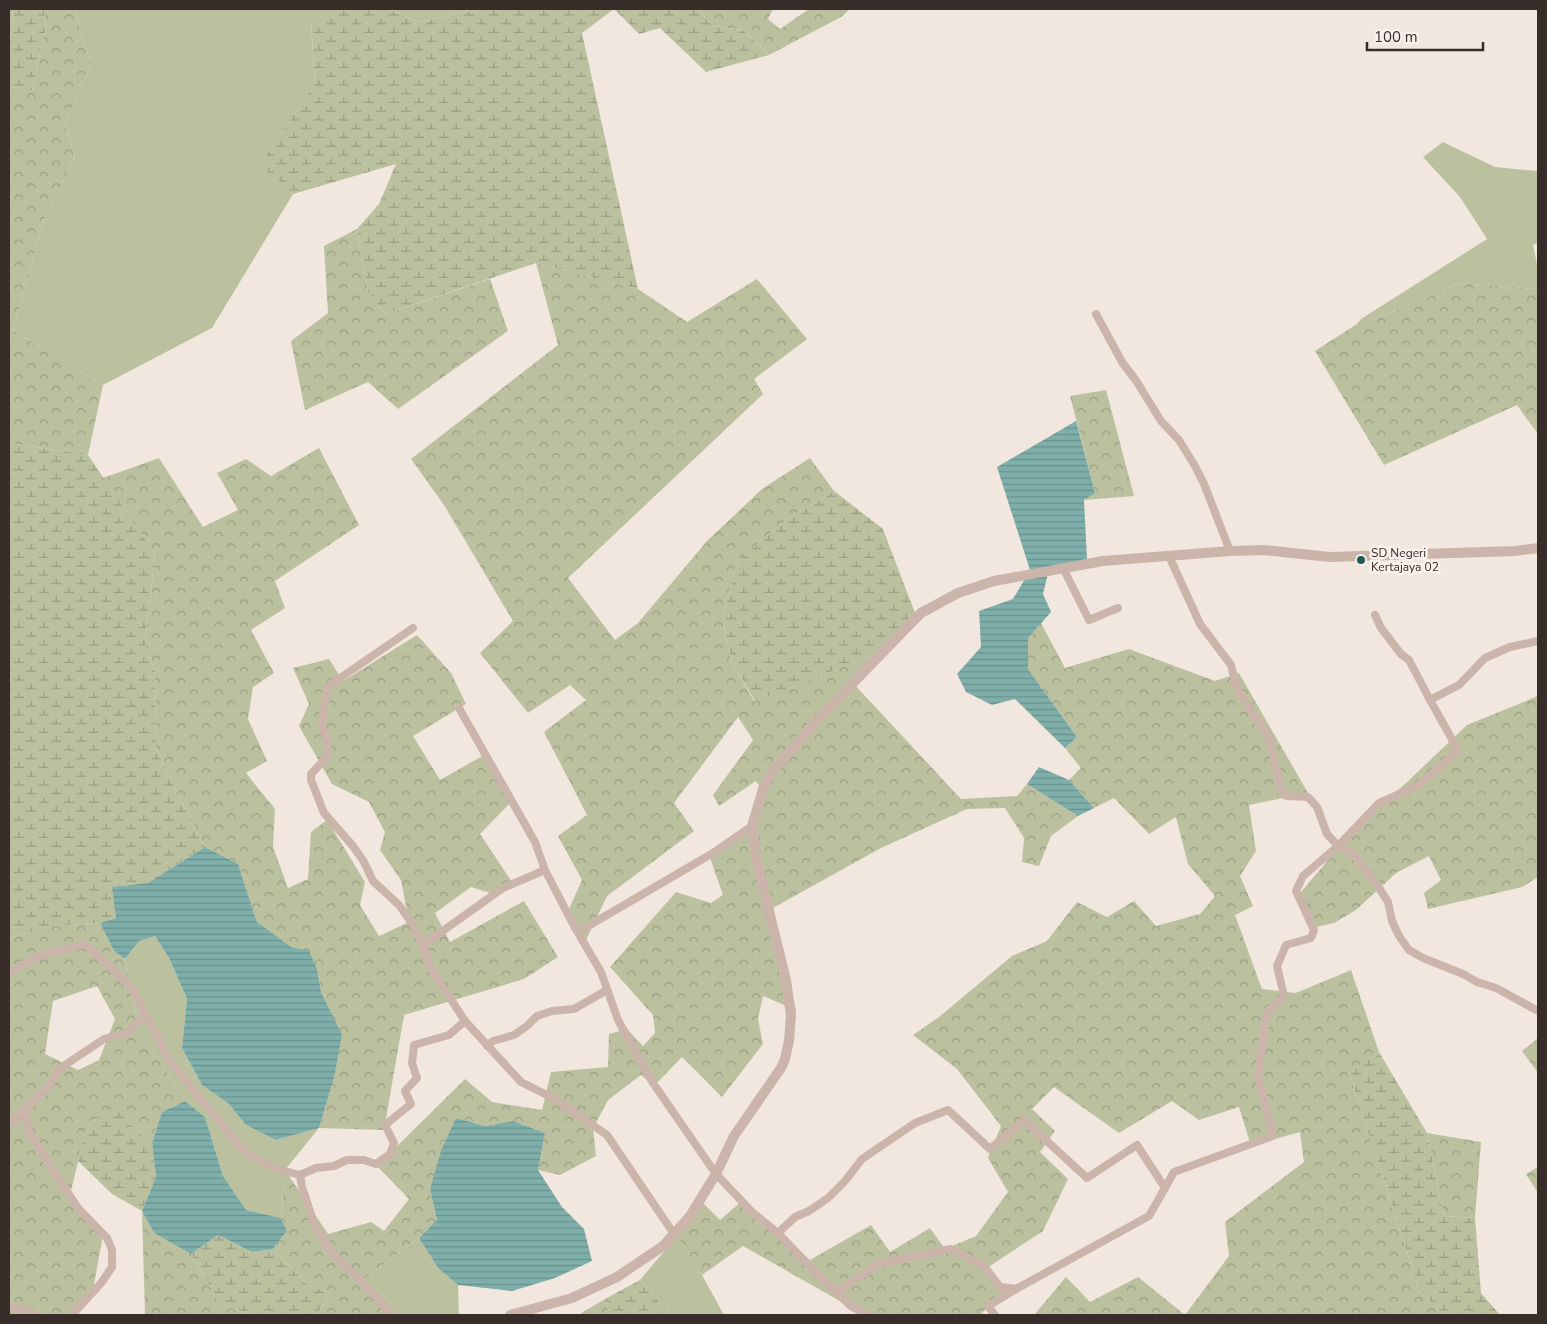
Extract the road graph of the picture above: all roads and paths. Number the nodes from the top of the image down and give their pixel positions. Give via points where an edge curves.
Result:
1 (1096, 314) dead end
2 (1538, 548) edge
3 (1230, 551) junction
4 (1169, 556) junction
5 (1063, 568) junction
6 (1118, 608) dead end
7 (1375, 615) dead end
8 (413, 628) dead end
9 (1538, 641) edge
10 (1430, 700) junction
11 (459, 708) dead end
12 (752, 826) junction
13 (1338, 846) junction
14 (545, 870) junction
15 (578, 932) junction
16 (423, 946) junction
17 (9, 972) edge
18 (608, 990) junction
19 (1538, 1011) edge
20 (145, 1014) junction
21 (465, 1022) junction
22 (487, 1046) junction
23 (24, 1109) junction
24 (9, 1124) edge
25 (300, 1174) junction
26 (716, 1174) junction
27 (1165, 1188) junction
28 (778, 1233) junction
29 (674, 1234) junction
30 (1016, 1289) junction
31 (836, 1292) junction
32 (9, 1305) edge
33 (38, 1315) edge
34 (72, 1315) edge
35 (392, 1315) edge
36 (510, 1315) edge
37 (869, 1315) edge
38 (996, 1315) edge

1 - 3 street via 1122,362 1195,466
2 - 3 street via 1330,557 1264,550
3 - 4 street
4 - 5 street
4 - 13 street via 1200,624 1231,665 1237,689 1269,738 1281,790 1286,796 1308,797 1317,807 1327,834
5 - 6 street via 1088,620
5 - 12 street via 994,581 958,593 921,613 819,718 772,772 763,789
7 - 10 street via 1401,654 1410,660
8 - 16 street via 328,687 322,724 328,741 328,756 310,774 324,813 353,846 373,881 399,905
9 - 10 street via 1510,647 1485,658 1459,685
10 - 13 street via 1458,750 1418,786 1379,804
11 - 14 street via 535,842
12 - 15 street via 713,854
12 - 26 street via 756,858 786,980 789,1041 786,1059 734,1136
13 - 19 street via 1352,853 1376,883 1388,902 1392,921 1408,950 1496,988
13 - 27 street via 1303,876 1296,891 1314,930 1311,938 1286,945 1277,966 1284,996 1267,1012 1258,1076 1273,1136 1174,1172
14 - 15 street
14 - 16 street via 504,888
15 - 18 street
16 - 21 street via 430,967
17 - 20 street via 39,956 85,944 132,988
18 - 22 street via 574,1009 537,1016 514,1035
18 - 26 street via 618,1020 653,1083
20 - 23 street via 127,1033 104,1039 59,1069 48,1087
20 - 25 street via 171,1063 238,1144 277,1169
21 - 22 street
21 - 25 street via 448,1035 414,1045 412,1063 417,1078 405,1091 411,1104 385,1125 394,1143 390,1154 376,1164 347,1160
22 - 29 street via 520,1082 555,1099 607,1135
23 - 24 street
23 - 34 street via 29,1131 52,1169 112,1250 112,1267
25 - 35 street via 315,1226 331,1252
26 - 28 street via 752,1212
26 - 29 street via 690,1216
27 - 28 street via 1137,1145 1087,1178 1024,1120 990,1150 948,1110 915,1123 862,1159 828,1198 795,1217
27 - 30 street via 1149,1216
28 - 31 street
29 - 36 street via 663,1246 616,1277 572,1298
30 - 31 street via 1000,1287 984,1266 951,1248 880,1262
30 - 38 street via 988,1306
31 - 37 street via 852,1307
32 - 33 street

